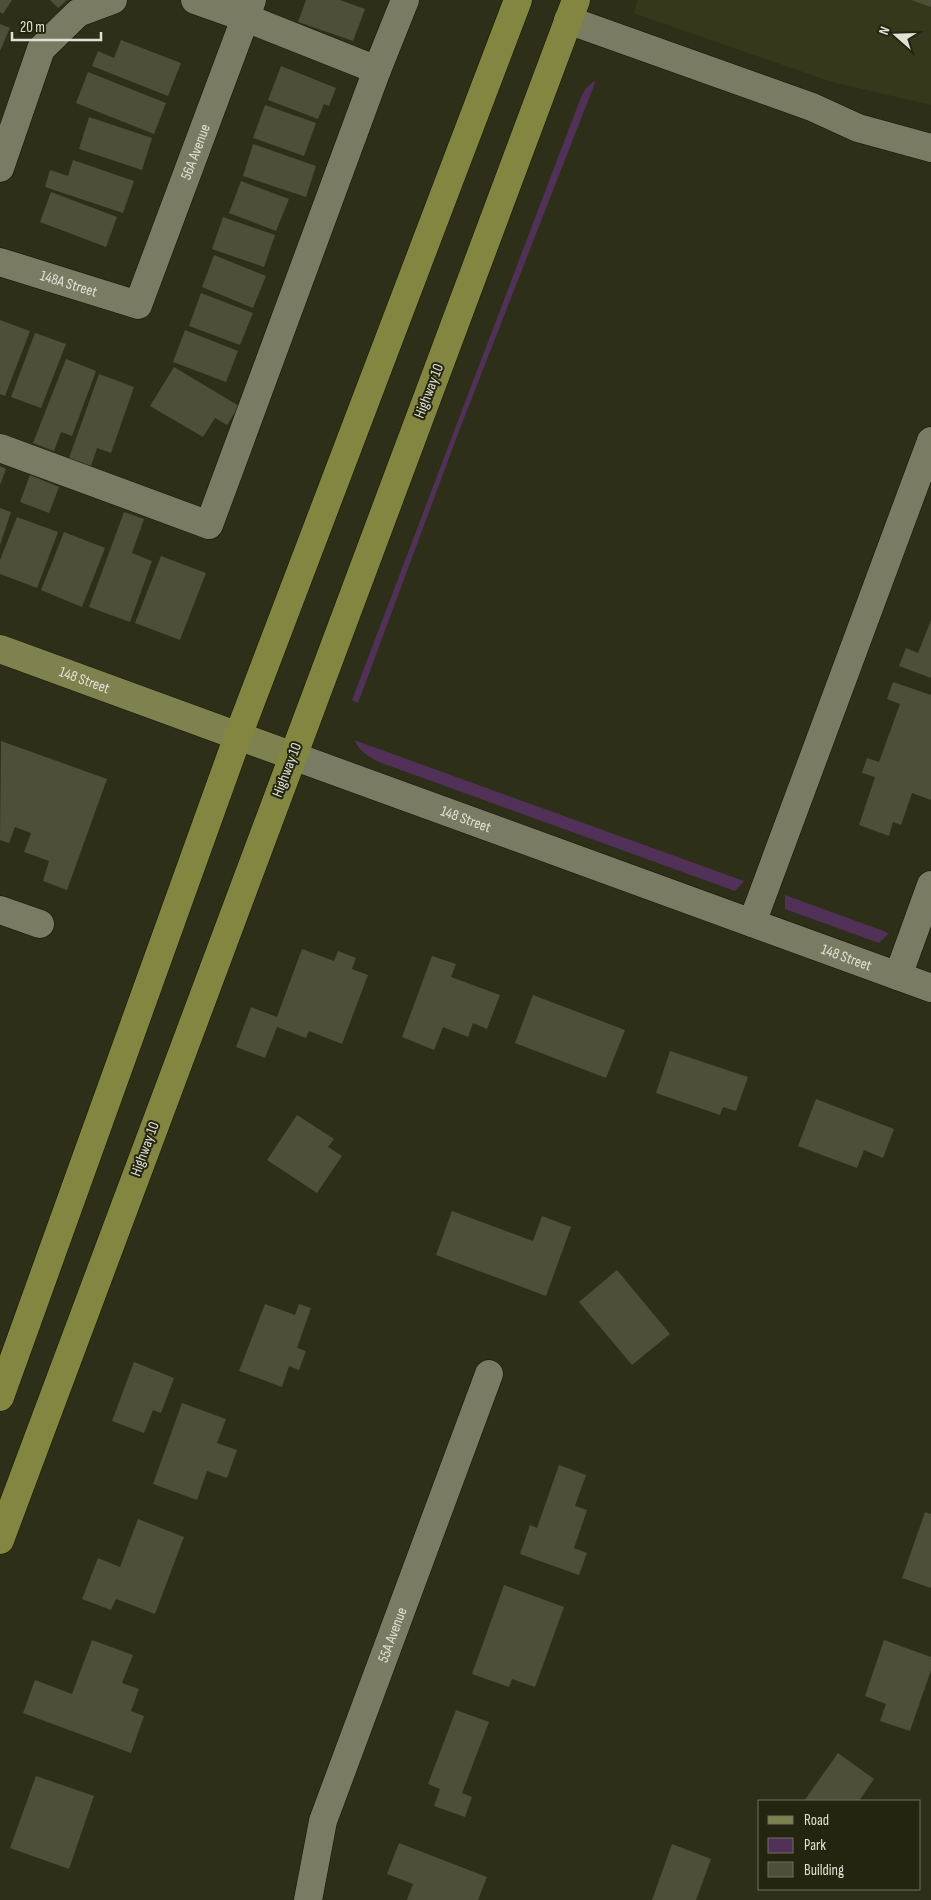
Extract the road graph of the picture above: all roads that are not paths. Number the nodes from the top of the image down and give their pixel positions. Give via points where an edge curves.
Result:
1 (113, 0) edge
2 (195, 0) edge
3 (405, 0) edge
4 (518, 0) edge
5 (249, 9) edge
6 (572, 10) edge
7 (376, 70) junction
8 (931, 148) edge
9 (0, 168) edge
10 (0, 262) edge
11 (138, 304) joint
12 (931, 441) edge
13 (0, 448) edge
14 (0, 649) edge
15 (238, 736) junction
16 (293, 756) junction
17 (931, 884) edge
18 (0, 910) edge
19 (752, 923) junction
20 (40, 924) dead end
21 (898, 976) junction
22 (931, 988) edge
23 (489, 1374) dead end
24 (0, 1396) edge
25 (0, 1540) edge
26 (308, 1900) edge

1 - 9 street via 78,13 41,49
2 - 5 street
3 - 7 street
4 - 15 highway
5 - 7 street
5 - 11 street, 56A Avenue
6 - 8 street via 858,128
6 - 16 highway, Highway 10
7 - 13 street via 209,526
10 - 11 street, 148A Street
12 - 19 street
14 - 15 main road, 148 Street
15 - 16 main road, 148 Street
15 - 24 highway
16 - 19 street, 148 Street
16 - 25 highway, Highway 10
17 - 21 street
18 - 20 street
19 - 21 street, 148 Street
21 - 22 street, 148 Street
23 - 26 street, 55A Avenue via 322,1822

